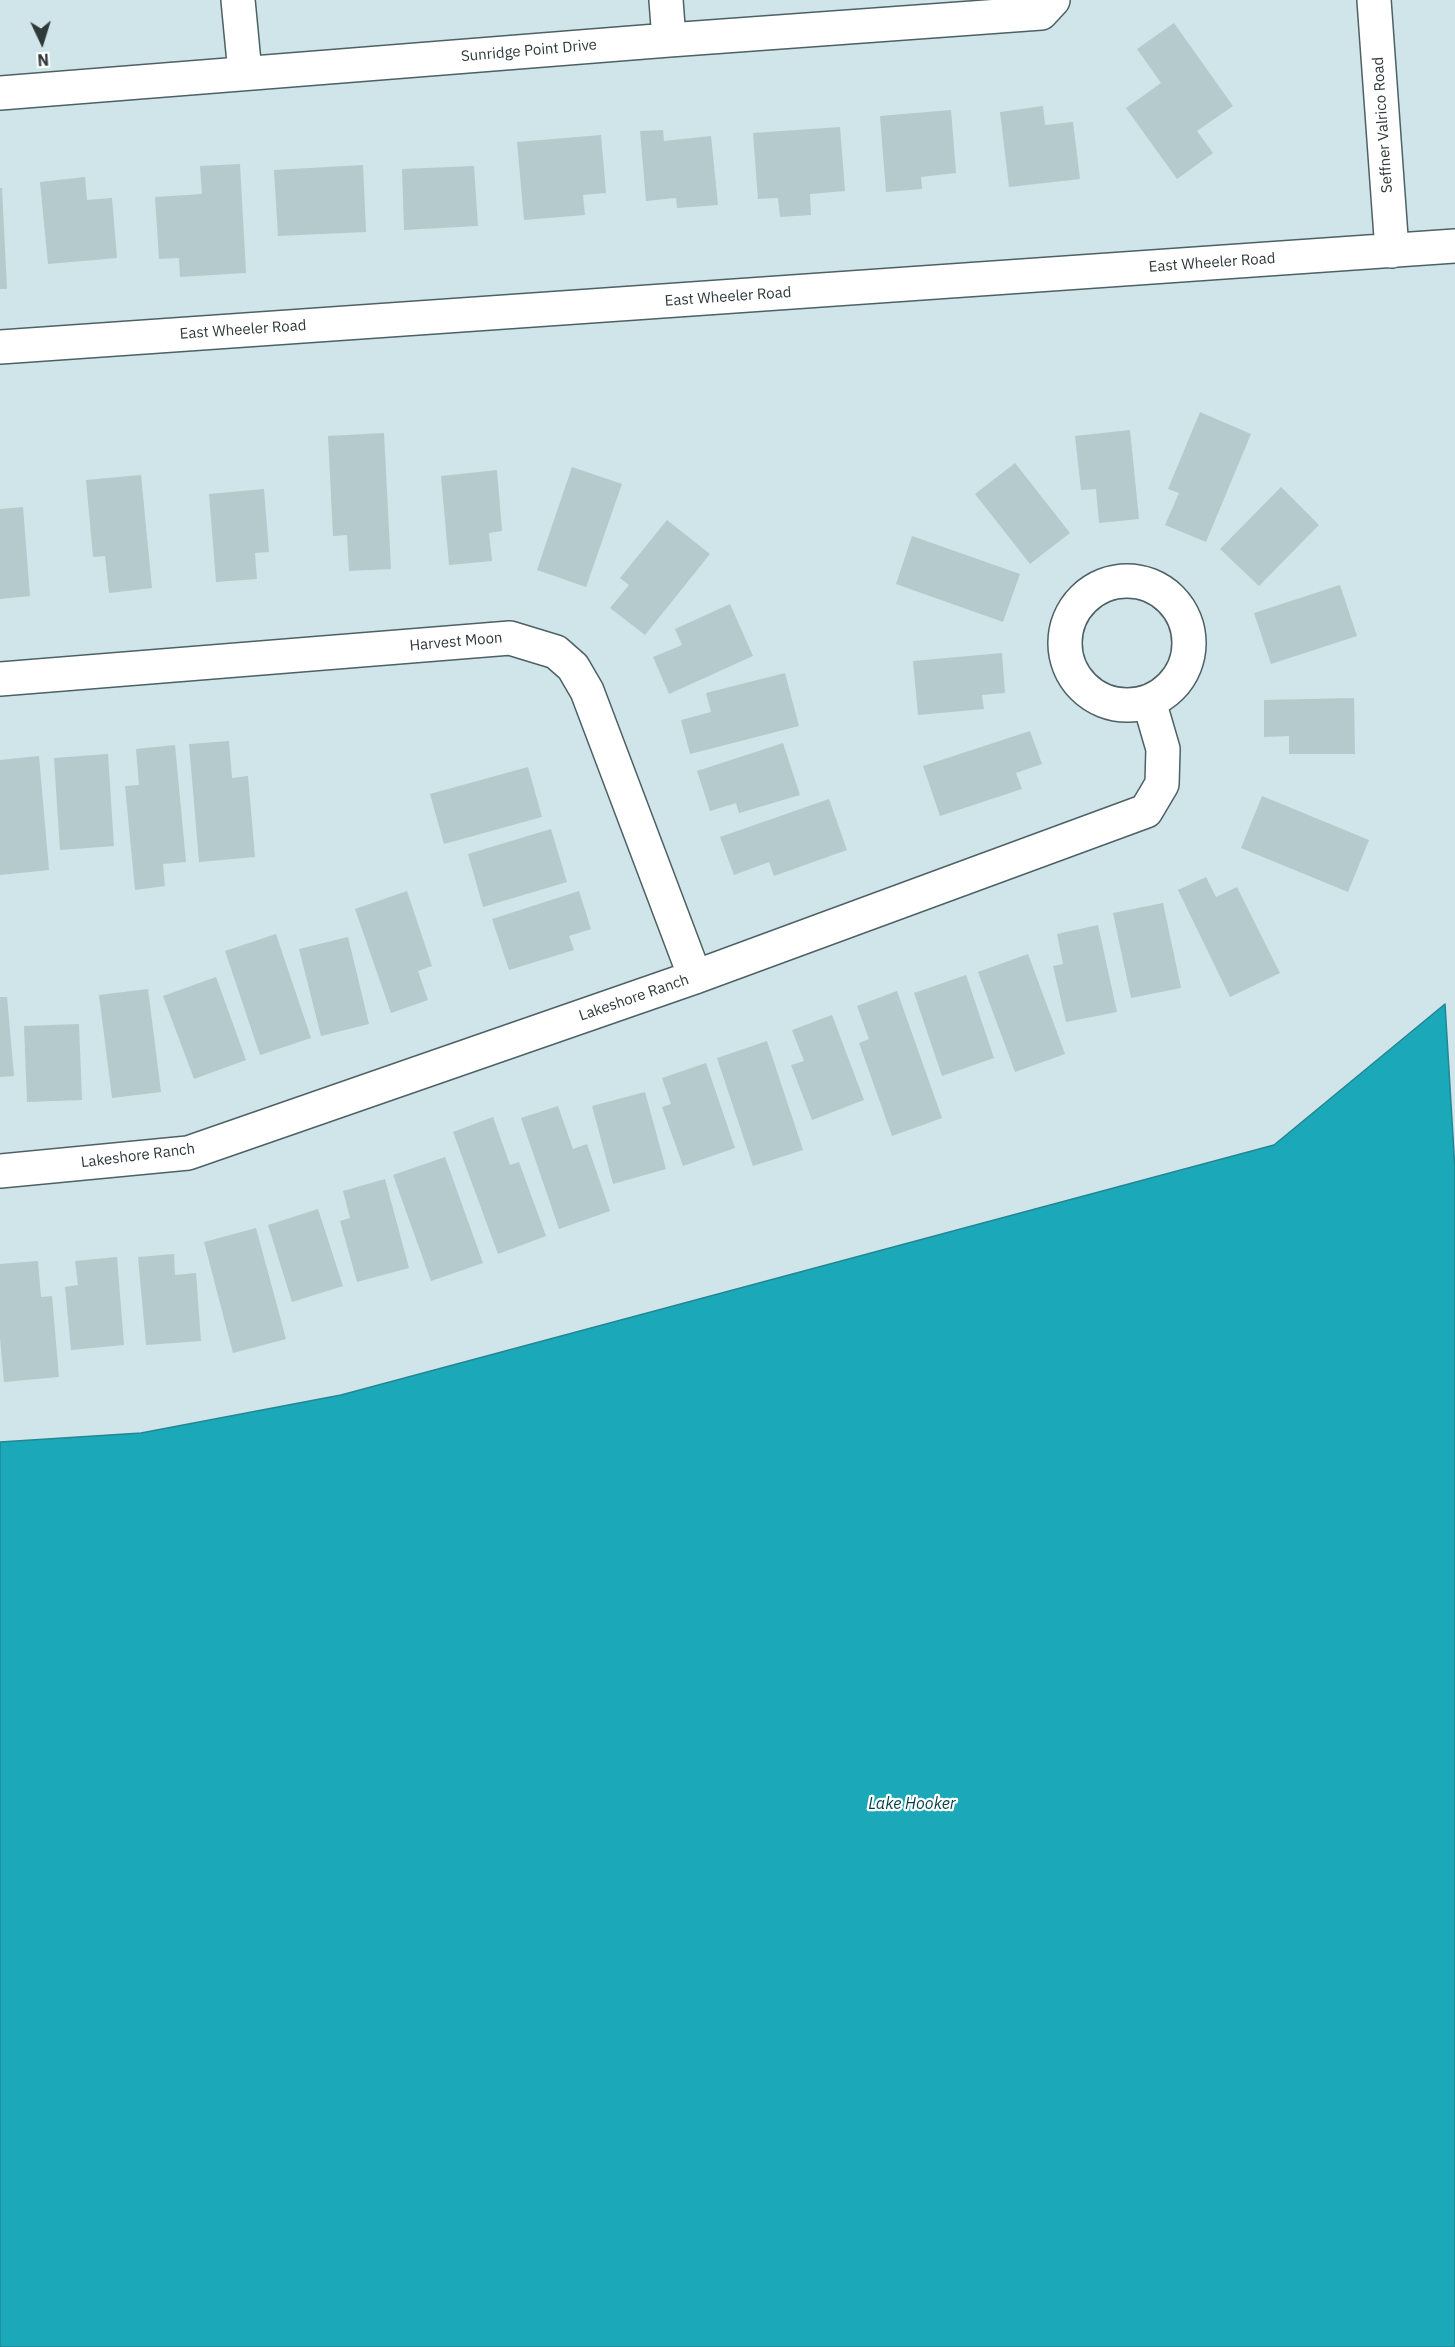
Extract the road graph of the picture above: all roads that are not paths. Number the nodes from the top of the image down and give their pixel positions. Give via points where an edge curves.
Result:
1 (238, 0) edge
2 (666, 0) edge
3 (1053, 0) edge
4 (1374, 0) edge
5 (669, 40) junction
6 (244, 73) junction
7 (0, 93) edge
8 (1455, 246) edge
9 (1392, 251) junction
10 (0, 347) edge
11 (0, 679) edge
12 (1149, 701) dead end
13 (695, 977) junction
14 (0, 1171) edge

1 - 6 street
2 - 5 street
3 - 5 street, Sunridge Point Drive via 1041,13
4 - 9 street, Seffner Valrico Road
5 - 6 street, Sunridge Point Drive
6 - 7 street, Sunridge Point Drive
8 - 9 street, East Wheeler Road
9 - 10 street, East Wheeler Road
11 - 13 street, Harvest Moon via 510,638 556,652 573,667 587,691
12 - 13 street, Lakeshore Ranch via 1163,749 1162,784 1146,811
13 - 14 street, Lakeshore Ranch via 188,1153

